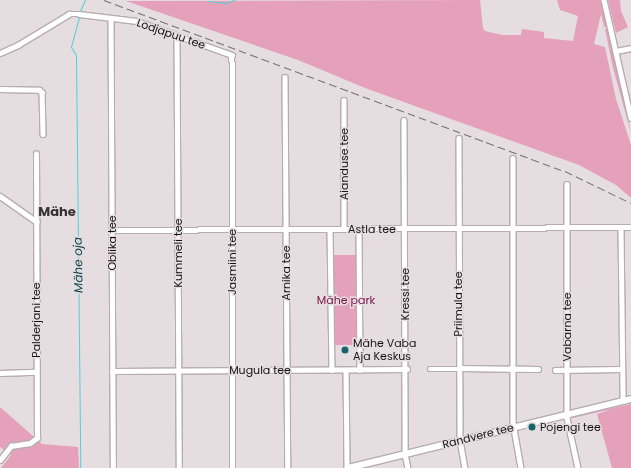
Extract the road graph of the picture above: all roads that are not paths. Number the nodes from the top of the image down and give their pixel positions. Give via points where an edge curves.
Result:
1 (604, 0) edge
2 (111, 18) junction
3 (177, 37) junction
4 (631, 48) edge
5 (616, 51) junction
6 (0, 53) edge
7 (232, 55) joint
8 (285, 78) dead end
9 (0, 90) edge
10 (344, 100) dead end
11 (631, 118) edge
12 (404, 120) dead end
13 (43, 134) dead end
14 (459, 138) dead end
15 (36, 154) dead end
16 (513, 158) dead end
17 (567, 184) dead end
18 (0, 196) edge
19 (37, 222) junction
20 (621, 227) junction
21 (631, 227) edge
22 (458, 228) junction
23 (512, 228) junction
24 (567, 228) junction
25 (231, 229) junction
26 (286, 229) junction
27 (330, 229) junction
28 (344, 229) junction
29 (359, 229) junction
30 (405, 229) junction
31 (112, 230) junction
32 (178, 230) junction
33 (406, 369) junction
34 (430, 369) dead end
35 (461, 369) junction
36 (513, 369) junction
37 (538, 369) dead end
38 (621, 369) junction
39 (287, 370) junction
40 (332, 370) junction
41 (346, 370) junction
42 (360, 370) junction
43 (554, 370) dead end
44 (568, 370) junction
45 (112, 371) junction
46 (179, 371) junction
47 (232, 371) junction
48 (36, 372) junction
49 (0, 373) edge
50 (631, 399) edge
51 (622, 401) junction
52 (567, 414) junction
53 (514, 427) junction
54 (460, 440) junction
55 (405, 454) junction
56 (0, 460) edge
57 (113, 468) edge
58 (179, 468) edge
59 (233, 468) edge
60 (288, 468) edge
61 (347, 468) edge
62 (408, 468) edge
63 (465, 468) edge
64 (521, 468) edge
65 (578, 468) edge

1 - 5 street
2 - 3 street, Lodjapuu tee via 137,21
2 - 6 street, Lodjapuu tee via 69,14
2 - 31 street, Oblika tee
3 - 7 street, Lodjapuu tee
3 - 32 street, Kummeli tee
4 - 5 street
5 - 11 street
7 - 25 street, Jasmiini tee
8 - 26 street, Arnika tee
9 - 13 street via 42,92
10 - 28 street, Aianduse tee
12 - 30 street, Kressi tee
14 - 22 street, Priimula tee
15 - 19 street, Palderjani tee
16 - 23 street
17 - 24 street, Vabarna tee
18 - 19 street
19 - 48 street, Palderjani tee
20 - 21 street, Astla tee
20 - 24 street, Astla tee
20 - 38 street
22 - 23 street, Astla tee
22 - 30 street, Astla tee
22 - 35 street, Priimula tee
23 - 24 street, Astla tee
23 - 36 street
24 - 44 street, Vabarna tee
25 - 26 street, Astla tee
25 - 32 street, Astla tee
25 - 47 street, Jasmiini tee
26 - 27 street, Astla tee
26 - 39 street, Arnika tee
27 - 28 street, Astla tee
27 - 40 street
28 - 29 street, Astla tee
29 - 30 street, Astla tee
29 - 42 street
30 - 33 street, Kressi tee
31 - 32 street, Astla tee
31 - 45 street, Oblika tee
32 - 46 street, Kummeli tee
33 - 42 street, Mugula tee
33 - 55 street, Kressi tee
34 - 35 street
35 - 36 street
35 - 54 street, Priimula tee
36 - 37 street
36 - 53 street
38 - 44 street
38 - 51 street
39 - 40 street, Mugula tee
39 - 47 street, Mugula tee
39 - 60 street, Arnika tee
40 - 41 street, Mugula tee
41 - 42 street, Mugula tee
41 - 61 street
43 - 44 street
44 - 52 street, Vabarna tee
45 - 46 street, Mugula tee
45 - 57 street, Oblika tee
46 - 47 street, Mugula tee
46 - 58 street, Kummeli tee
47 - 59 street, Jasmiini tee
48 - 49 street
48 - 56 street, Palderjani tee via 36,440 14,444
50 - 51 main road, Randvere tee
51 - 52 main road, Randvere tee
52 - 53 main road, Randvere tee
52 - 65 street, Vabarna tee
53 - 54 main road, Randvere tee
53 - 64 street
54 - 55 main road, Randvere tee
54 - 63 street, Priimula tee
55 - 61 main road, Randvere tee
55 - 62 street, Kressi tee

